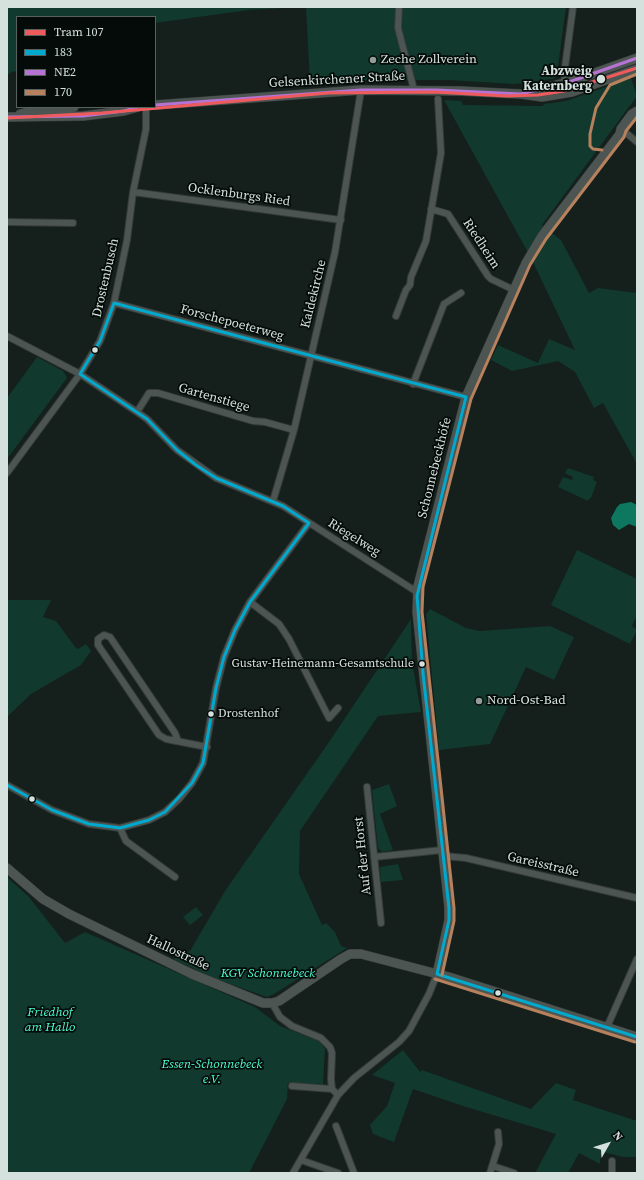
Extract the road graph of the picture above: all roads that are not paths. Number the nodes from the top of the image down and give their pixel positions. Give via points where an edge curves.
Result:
1 (400, 7) edge
2 (572, 7) edge
3 (637, 58) edge
4 (636, 70) edge
5 (564, 83) junction
6 (361, 90) junction
7 (414, 90) junction
8 (521, 94) junction
9 (564, 94) junction
10 (438, 99) dead end
11 (156, 105) edge
12 (64, 108) edge
13 (135, 108) edge
14 (146, 108) edge
15 (637, 111) edge
16 (7, 117) edge
17 (622, 133) junction
18 (637, 142) edge
19 (133, 192) junction
20 (431, 209) junction
21 (341, 220) junction
22 (7, 222) edge
23 (73, 223) dead end
24 (514, 290) junction
25 (462, 293) dead end
26 (114, 303) junction
27 (396, 316) dead end
28 (7, 336) edge
29 (310, 355) junction
30 (80, 374) junction
31 (413, 384) junction
32 (466, 397) junction
33 (136, 412) junction
34 (294, 430) junction
35 (7, 473) edge
36 (273, 501) junction
37 (309, 524) junction
38 (417, 592) junction
39 (250, 602) junction
40 (338, 708) dead end
41 (178, 741) junction
42 (207, 747) junction
43 (7, 785) edge
44 (367, 787) dead end
45 (120, 828) junction
46 (443, 853) junction
47 (374, 856) junction
48 (7, 868) edge
49 (176, 877) dead end
50 (637, 898) edge
51 (381, 923) dead end
52 (637, 959) edge
53 (437, 974) junction
54 (272, 1003) junction
55 (607, 1027) junction
56 (637, 1037) edge
57 (292, 1086) dead end
58 (332, 1089) junction
59 (338, 1095) junction
60 (336, 1126) dead end
61 (498, 1132) dead end
62 (301, 1160) junction
63 (612, 1161) dead end
64 (493, 1166) junction
65 (293, 1173) edge
66 (338, 1173) edge
67 (354, 1173) edge
68 (490, 1173) edge
69 (514, 1173) edge
70 (612, 1173) edge

1 - 7 street via 398,28
2 - 5 street
3 - 5 main road, Gelsenkirchener Straße
4 - 9 main road, Gelsenkirchener Straße
5 - 8 main road, Gelsenkirchener Straße
5 - 9 street
6 - 7 main road, Gelsenkirchener Straße
6 - 11 main road, Gelsenkirchener Straße
6 - 21 street, Kaldekirche
7 - 8 main road, Gelsenkirchener Straße
8 - 9 main road, Gelsenkirchener Straße via 542,97
10 - 20 street via 440,153
12 - 16 main road
13 - 16 main road via 124,112 83,116
14 - 19 street, Drostenbusch via 146,129
15 - 17 main road, Schonnebeckhöfe via 621,129
17 - 18 street
17 - 24 main road, Schonnebeckhöfe via 539,240
19 - 21 street, Ocklenburgs Ried
19 - 26 street, Drostenbusch
20 - 24 street, Riedheim via 448,214 488,276
20 - 27 street via 426,241
21 - 29 street, Kaldekirche
22 - 23 street
24 - 32 main road, Schonnebeckhöfe
25 - 31 street via 444,304
26 - 29 street, Forschepoeterweg
26 - 30 street, Drostenbusch via 100,341
28 - 30 street, Riegelweg
29 - 31 street, Forschepoeterweg
29 - 34 street, Kaldekirche
30 - 33 street, Riegelweg
30 - 35 street, Drostenbusch
31 - 32 street, Forschepoeterweg
32 - 38 main road, Schonnebeckhöfe
33 - 34 street, Gartenstiege via 150,393 158,393 253,421
33 - 36 street, Riegelweg via 147,419 177,450 201,468 231,485
34 - 36 street, Kaldekirche
36 - 37 street, Riegelweg
37 - 38 street, Riegelweg
37 - 39 street
38 - 46 main road, Schonnebeckhöfe
39 - 40 street via 279,624 329,718
39 - 42 street via 234,630 224,656
41 - 41 street via 172,728 110,637 104,635 98,639 98,645 159,735
41 - 42 street
42 - 45 street via 201,768 177,801 165,812 149,820
43 - 45 street via 70,818 89,824
44 - 47 street, Auf der Horst
45 - 49 street via 126,841
46 - 47 street
46 - 50 street, Gareisstraße
46 - 53 main road, Schonnebeckhöfe via 449,920
47 - 51 street, Auf der Horst
48 - 54 main road, Hallostraße via 43,899 69,914 212,983 255,1001
52 - 55 street
53 - 54 main road via 361,954 350,954 279,1001
53 - 55 main road
53 - 59 street, Schonnebeckhöfe via 409,1031
54 - 58 street via 280,1017 292,1026 321,1038 330,1047
55 - 56 main road
57 - 58 street
58 - 59 street
59 - 62 street, Schonnebeckhöfe
60 - 67 street
61 - 64 street via 499,1144
62 - 65 street, Schonnebeckhöfe
62 - 66 street
63 - 70 street
64 - 68 street
64 - 69 street

